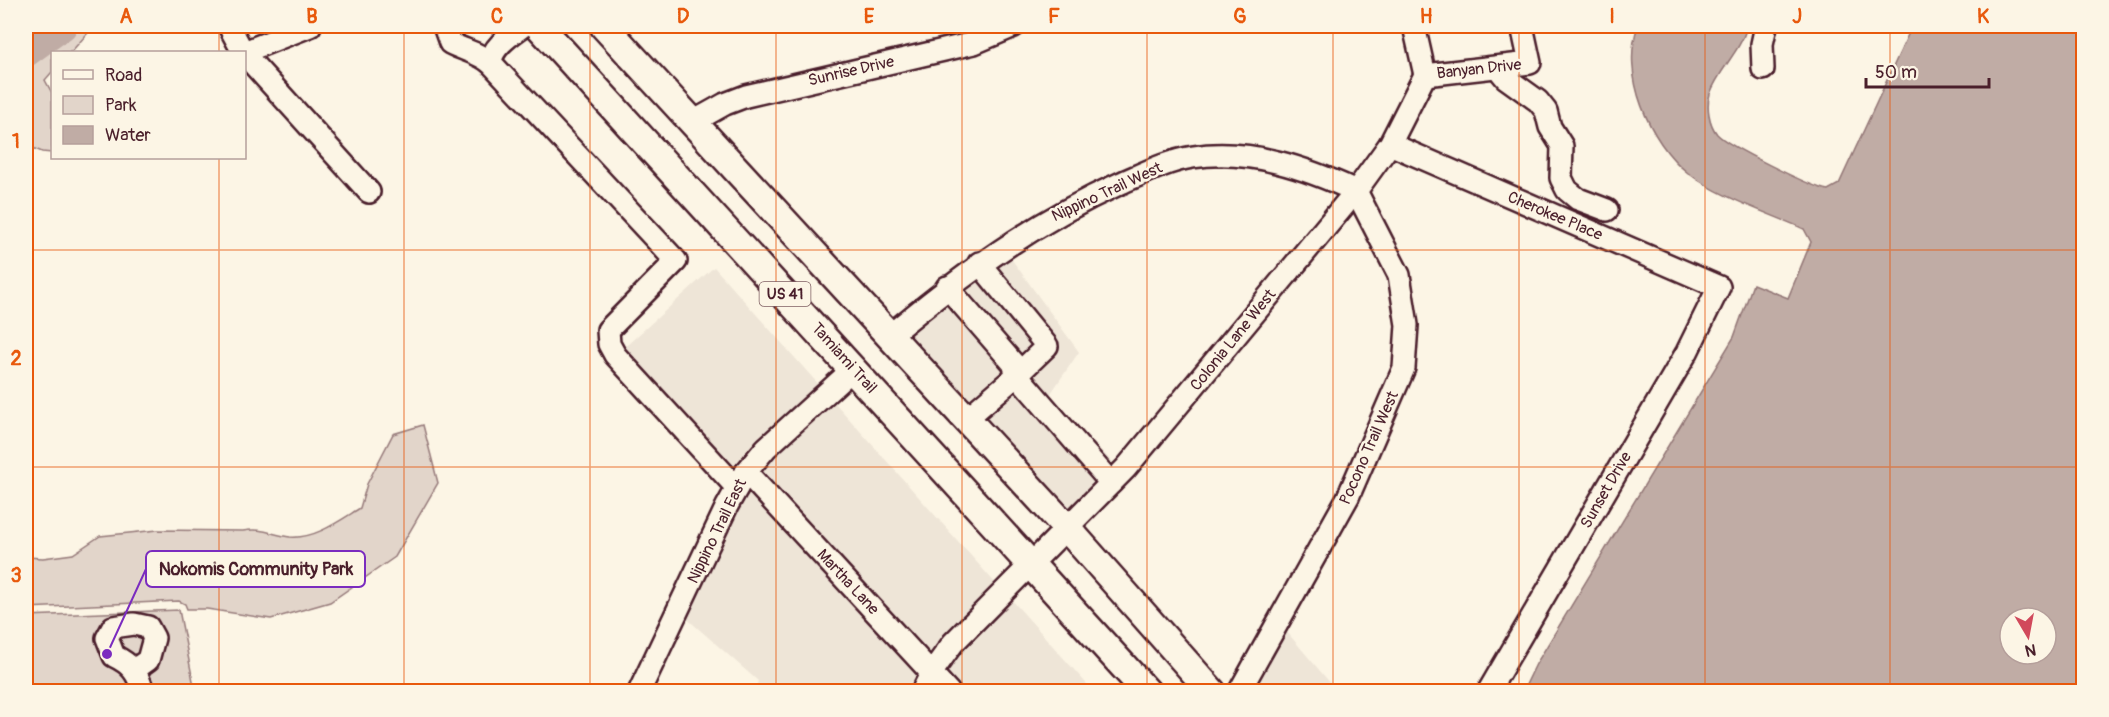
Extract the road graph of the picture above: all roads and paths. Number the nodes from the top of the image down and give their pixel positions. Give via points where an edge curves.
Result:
1 (229, 26) edge
2 (310, 26) edge
3 (444, 26) edge
4 (524, 26) edge
5 (539, 26) edge
6 (604, 26) edge
7 (1014, 26) edge
8 (1414, 26) edge
9 (1522, 26) edge
10 (1766, 26) edge
11 (243, 51) edge
12 (246, 52) edge
13 (246, 55) edge
14 (491, 63) junction
15 (1497, 67) junction
16 (1763, 69) dead end
17 (1425, 75) junction
18 (691, 123) junction
19 (1390, 144) junction
20 (1356, 191) junction
21 (369, 192) dead end
22 (1606, 210) dead end
23 (979, 263) junction
24 (947, 287) junction
25 (1719, 287) joint
26 (889, 336) junction
27 (854, 369) junction
28 (1017, 375) junction
29 (966, 419) junction
30 (742, 480) junction
31 (1112, 483) junction
32 (1066, 527) junction
33 (1031, 564) junction
34 (134, 670) dead end
35 (932, 672) junction
36 (1139, 689) edge
37 (143, 692) edge
38 (639, 692) edge
39 (922, 692) edge
40 (950, 692) edge
41 (1212, 692) edge
42 (1239, 692) edge
43 (1488, 692) edge

1 - 11 street
2 - 12 street
3 - 14 street via 450,43 477,52
4 - 14 street via 506,39 491,57
5 - 27 main road, Tamiami Trail / US 41
6 - 18 main road, US 41
7 - 18 street, Sunrise Drive via 974,43 746,96
8 - 17 street
9 - 15 street, Banyan Drive via 1530,63
10 - 16 street
13 - 21 street
14 - 30 street, Martha Lane via 676,261 608,330 609,344 615,355
15 - 17 street, Banyan Drive
15 - 22 street via 1544,108 1562,146 1561,178 1567,190
17 - 19 street, Colonia Lane West
18 - 26 main road, US 41
19 - 20 street, Colonia Lane West
19 - 25 street, Cherokee Place
20 - 23 street, Nippino Trail West via 1274,161 1193,157 1107,189
20 - 31 street, Colonia Lane West
20 - 42 street, Pocono Trail West via 1399,275 1407,326 1404,368 1348,497
23 - 24 street, Nippino Trail West
23 - 28 street via 1047,346
24 - 26 street, Nippino Trail West
24 - 28 street via 1013,363
25 - 43 street, Sunset Drive via 1687,352
26 - 29 main road, US 41
27 - 30 street, Nippino Trail East via 766,448
27 - 33 main road, Tamiami Trail / US 41
28 - 29 street
28 - 31 street
29 - 32 main road, US 41
30 - 35 street, Martha Lane
30 - 38 street, Nippino Trail East
31 - 32 street, Colonia Lane West
32 - 33 street, Colonia Lane West
32 - 41 main road, US 41
33 - 35 street, Colonia Lane West via 953,643
33 - 36 main road, Tamiami Trail / US 41
34 - 37 street
35 - 39 street, Colonia Lane West
35 - 40 street, Martha Lane

